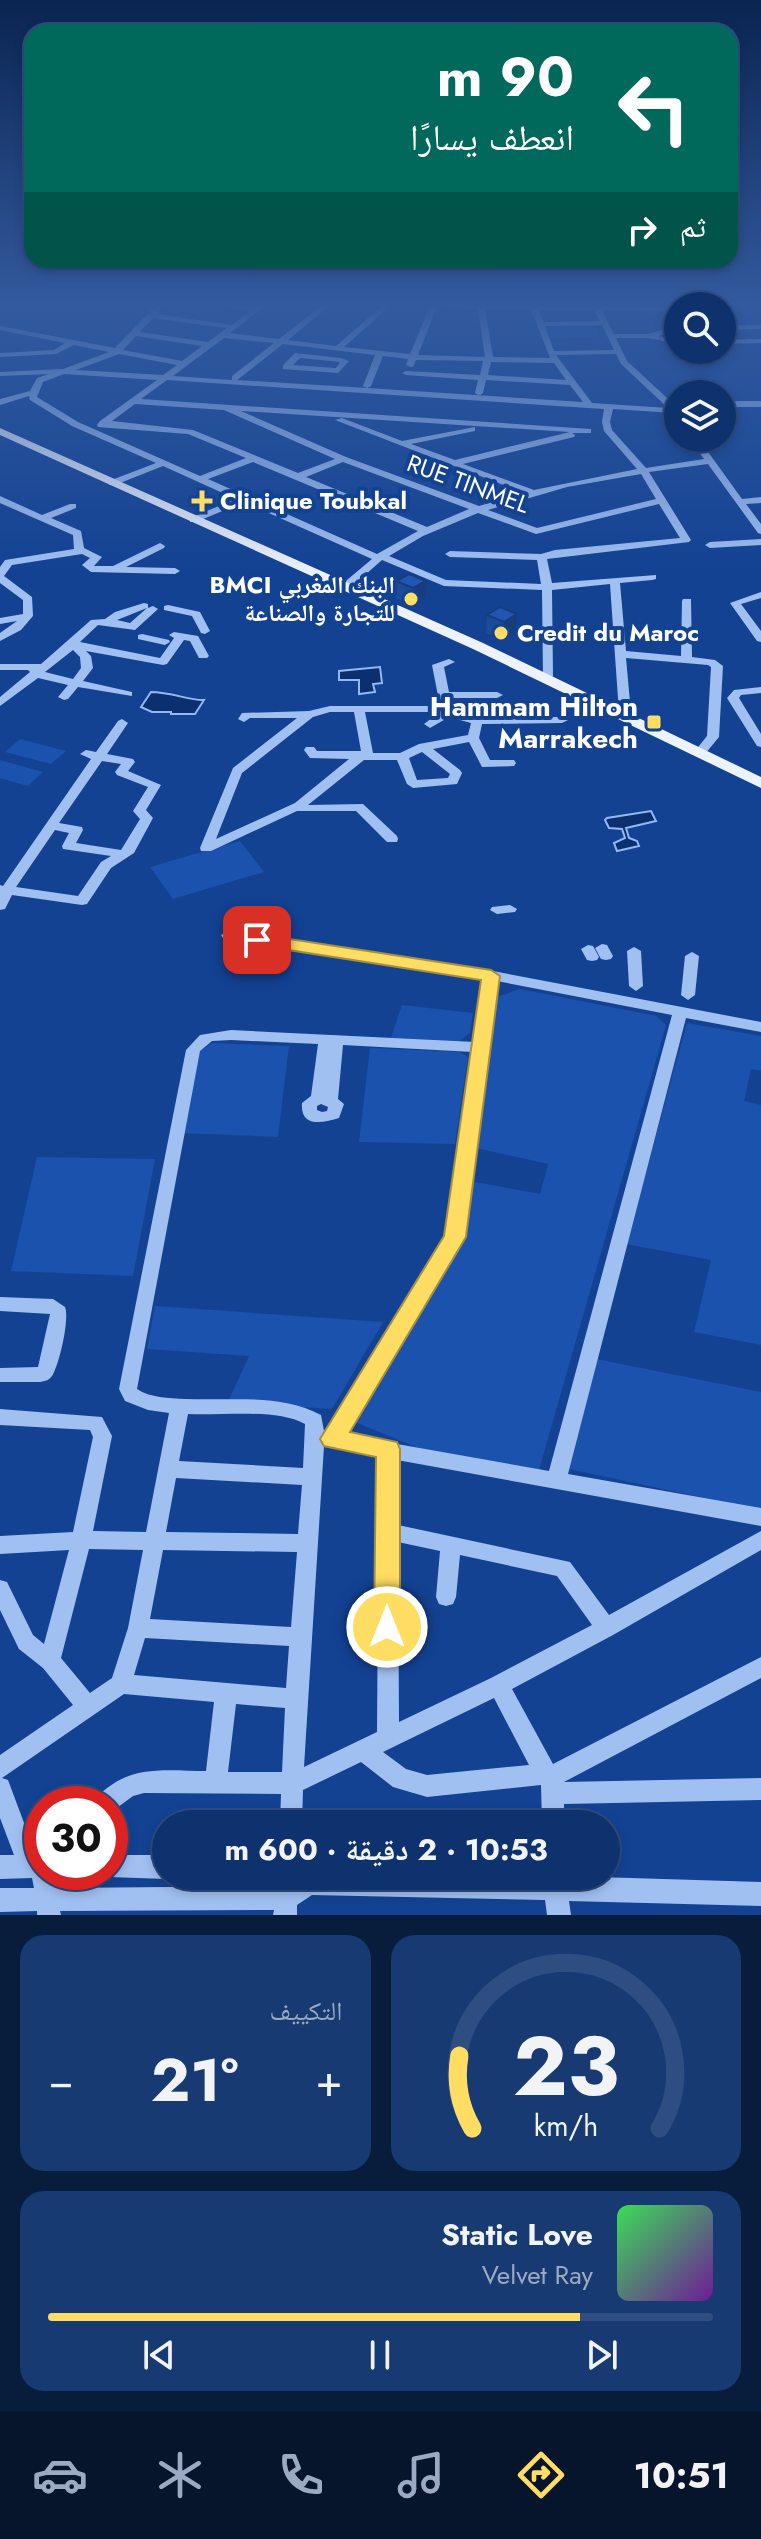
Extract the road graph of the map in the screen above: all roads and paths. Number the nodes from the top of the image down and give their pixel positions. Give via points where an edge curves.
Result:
1 (21, 395) edge
2 (34, 395) edge
3 (140, 395) edge
4 (312, 395) edge
5 (460, 395) edge
6 (482, 395) edge
7 (507, 395) edge
8 (582, 395) edge
9 (650, 395) edge
10 (653, 400) junction
11 (132, 401) junction
12 (0, 402) edge
13 (587, 402) junction
14 (664, 404) edge
15 (736, 404) edge
16 (761, 404) edge
17 (609, 406) junction
18 (225, 407) junction
19 (662, 412) joint
20 (303, 413) junction
21 (324, 414) junction
22 (452, 422) junction
23 (103, 423) junction
24 (492, 425) junction
25 (0, 431) edge
26 (92, 431) junction
27 (588, 431) junction
28 (608, 431) junction
29 (402, 443) junction
30 (704, 452) edge
31 (252, 459) junction
32 (343, 459) junction
33 (711, 461) junction
34 (164, 463) junction
35 (454, 463) junction
36 (643, 470) junction
37 (297, 477) junction
38 (201, 479) junction
39 (112, 483) junction
40 (533, 493) junction
41 (0, 499) edge
42 (244, 499) junction
43 (761, 500) edge
44 (660, 501) junction
45 (740, 502) junction
46 (73, 506) dead end
47 (479, 511) junction
48 (42, 518) junction
49 (193, 520) junction
50 (760, 529) edge
51 (428, 531) junction
52 (557, 535) junction
53 (761, 542) edge
54 (710, 545) dead end
55 (160, 546) dead end
56 (79, 551) junction
57 (574, 552) junction
58 (0, 553) edge
59 (450, 554) dead end
60 (379, 557) junction
61 (542, 557) junction
62 (9, 562) junction
63 (111, 570) junction
64 (175, 571) dead end
65 (0, 576) edge
66 (652, 577) dead end
67 (615, 581) junction
68 (345, 587) junction
69 (547, 587) junction
70 (761, 595) edge
71 (687, 601) dead end
72 (148, 608) dead end
73 (168, 608) dead end
74 (28, 616) junction
75 (0, 621) edge
76 (172, 635) junction
77 (0, 638) edge
78 (761, 639) edge
79 (74, 646) junction
80 (622, 654) junction
81 (203, 656) dead end
82 (133, 657) junction
83 (686, 659) junction
84 (449, 662) dead end
85 (0, 667) edge
86 (37, 668) junction
87 (547, 676) junction
88 (76, 683) junction
89 (761, 690) edge
90 (128, 694) dead end
91 (443, 695) junction
92 (497, 695) dead end
93 (64, 697) dead end
94 (733, 698) junction
95 (2, 699) edge
96 (716, 699) junction
97 (359, 710) junction
98 (446, 711) junction
99 (625, 713) junction
100 (309, 714) junction
101 (742, 716) junction
102 (244, 719) dead end
103 (562, 720) dead end
104 (713, 720) junction
105 (477, 721) junction
106 (122, 723) dead end
107 (430, 724) dead end
108 (473, 738) junction
109 (761, 743) edge
110 (423, 747) junction
111 (310, 750) dead end
112 (701, 751) junction
113 (92, 756) junction
114 (361, 756) junction
115 (402, 757) junction
116 (510, 763) dead end
117 (761, 783) edge
118 (299, 806) junction
119 (52, 826) junction
120 (392, 839) dead end
121 (68, 846) junction
122 (123, 854) junction
123 (106, 865) junction
124 (3, 890) edge
125 (0, 906) edge
126 (228, 935) dead end
127 (634, 951) dead end
128 (692, 956) dead end
129 (491, 976) junction
130 (636, 986) dead end
131 (688, 995) dead end
132 (680, 1013) junction
133 (761, 1027) edge
134 (331, 1040) junction
135 (482, 1047) junction
136 (324, 1099) dead end
137 (0, 1304) edge
138 (0, 1375) edge
139 (180, 1406) junction
140 (0, 1417) edge
141 (324, 1438) junction
142 (388, 1449) junction
143 (169, 1469) junction
144 (311, 1477) junction
145 (557, 1478) junction
146 (761, 1517) edge
147 (387, 1531) junction
148 (81, 1540) junction
149 (154, 1540) junction
150 (761, 1540) edge
151 (307, 1543) junction
152 (451, 1544) junction
153 (0, 1545) edge
154 (0, 1589) edge
155 (446, 1597) dead end
156 (138, 1628) junction
157 (606, 1628) junction
158 (301, 1637) junction
159 (50, 1661) junction
160 (761, 1667) edge
161 (121, 1684) junction
162 (498, 1685) junction
163 (226, 1695) junction
164 (296, 1699) junction
165 (88, 1706) junction
166 (388, 1739) junction
167 (364, 1751) junction
168 (0, 1768) edge
169 (550, 1781) junction
170 (294, 1783) junction
171 (215, 1784) junction
172 (128, 1787) edge
173 (0, 1788) edge
174 (761, 1789) edge
175 (292, 1810) edge
176 (552, 1810) edge
177 (5, 1819) edge
178 (24, 1847) edge
179 (128, 1866) edge
180 (0, 1867) edge
181 (152, 1867) edge
182 (24, 1868) edge
183 (620, 1886) edge
184 (294, 1890) edge
185 (554, 1890) edge
186 (761, 1894) edge
187 (0, 1900) edge
188 (47, 1907) edge
189 (559, 1915) edge

1 - 12 street
2 - 26 street
3 - 11 street
4 - 20 street
5 - 22 street
6 - 13 street
7 - 13 street
8 - 13 street
9 - 10 street
10 - 13 street
10 - 14 street
10 - 19 street
11 - 18 street
11 - 23 street
13 - 17 street
15 - 16 street
17 - 19 street
17 - 28 street
18 - 20 street
18 - 32 street, RUE TINMEL
20 - 21 street
21 - 22 street
21 - 29 street
22 - 24 street
23 - 26 street
23 - 31 street via 183,430
24 - 27 street
24 - 29 street
25 - 39 main road
26 - 34 street
27 - 28 street
27 - 35 street
28 - 36 street
29 - 35 street
30 - 33 street
31 - 37 street
31 - 38 street
32 - 37 street
32 - 47 street, RUE TINMEL
33 - 36 street
33 - 45 street
34 - 38 street
34 - 39 street
35 - 40 street
36 - 40 street
36 - 44 street
37 - 51 street
38 - 42 street
39 - 49 main road
40 - 47 street
41 - 48 street
42 - 49 street
42 - 60 street
43 - 45 street
44 - 52 street, RUE TINMEL
44 - 57 street via 684,543
45 - 50 street
46 - 48 street
47 - 51 street
47 - 52 street, RUE TINMEL
48 - 56 street via 78,533
49 - 68 main road
51 - 60 street
52 - 57 street
53 - 54 street
55 - 63 street
56 - 62 street
56 - 63 street via 97,557 87,565 91,569
57 - 61 street
58 - 62 street
59 - 61 street
60 - 68 street
60 - 69 street via 439,582
61 - 69 street
62 - 65 street
63 - 64 street
65 - 74 street via 28,599
66 - 67 street
67 - 69 street
67 - 80 street
68 - 87 main road
69 - 87 street
70 - 78 street via 735,603
71 - 83 street
72 - 79 street via 131,628 95,622
73 - 76 street via 196,614 210,631
74 - 75 street
74 - 77 street
76 - 81 street via 194,638
76 - 82 street via 144,638
76 - 82 street via 163,662
79 - 82 street
79 - 86 street
79 - 88 street via 85,656 87,668
80 - 83 street
80 - 99 street
83 - 96 street via 717,666
84 - 91 street via 438,665
85 - 86 street
86 - 88 street via 43,676
86 - 95 street
87 - 99 main road
88 - 90 street
88 - 93 street
89 - 94 street via 738,692
91 - 92 street
91 - 98 street
94 - 96 street
94 - 101 street
96 - 104 street
97 - 98 street
97 - 100 street
97 - 114 street via 367,752
98 - 105 street
98 - 107 street
99 - 112 main road
100 - 102 street
100 - 118 street via 237,771 206,848
101 - 104 street
101 - 109 street
103 - 105 street
104 - 112 street via 713,737
105 - 108 street
106 - 113 street
108 - 110 street
108 - 116 street via 486,764
110 - 115 street
110 - 115 street via 456,773 453,781 413,784
111 - 114 street via 314,755
112 - 117 main road
113 - 119 street
113 - 122 street via 129,762 121,772 155,785 139,811 147,818
114 - 115 street
114 - 118 street
118 - 120 street via 359,807
119 - 121 street via 77,830
119 - 124 street
121 - 122 street
121 - 123 street
122 - 123 street
123 - 124 street via 82,901
124 - 125 street
126 - 129 street
127 - 130 street
128 - 131 street
129 - 132 street
129 - 135 street
132 - 133 street
132 - 145 street
134 - 135 street
134 - 136 street
134 - 139 street via 211,1036 193,1050 128,1389 135,1399
135 - 141 street via 455,1237
137 - 138 street via 53,1306 59,1318 41,1375
139 - 141 street via 304,1413
139 - 143 street
140 - 148 street via 95,1423 101,1429
141 - 142 street
141 - 144 street
142 - 145 street
142 - 147 street
143 - 144 street
143 - 149 street
144 - 151 street
145 - 146 street
147 - 152 street
147 - 166 street
148 - 149 street
148 - 153 street
148 - 159 street
149 - 151 street
149 - 156 street
150 - 157 street
151 - 158 street
152 - 155 street
152 - 157 street via 563,1568
154 - 159 street via 26,1642
156 - 158 street
156 - 161 street
157 - 162 street
158 - 164 street
159 - 165 street
160 - 169 street
161 - 163 street
161 - 165 street
162 - 166 street
162 - 169 street
163 - 164 street
163 - 171 street
164 - 170 street
165 - 168 street
166 - 167 street
167 - 169 street via 401,1779 427,1786
167 - 170 street
169 - 174 street
169 - 176 street
170 - 171 street
170 - 175 street
171 - 172 street via 144,1782
173 - 177 street
177 - 178 street
179 - 181 street
180 - 182 street
183 - 186 street
184 - 188 street
185 - 189 street
187 - 188 street

